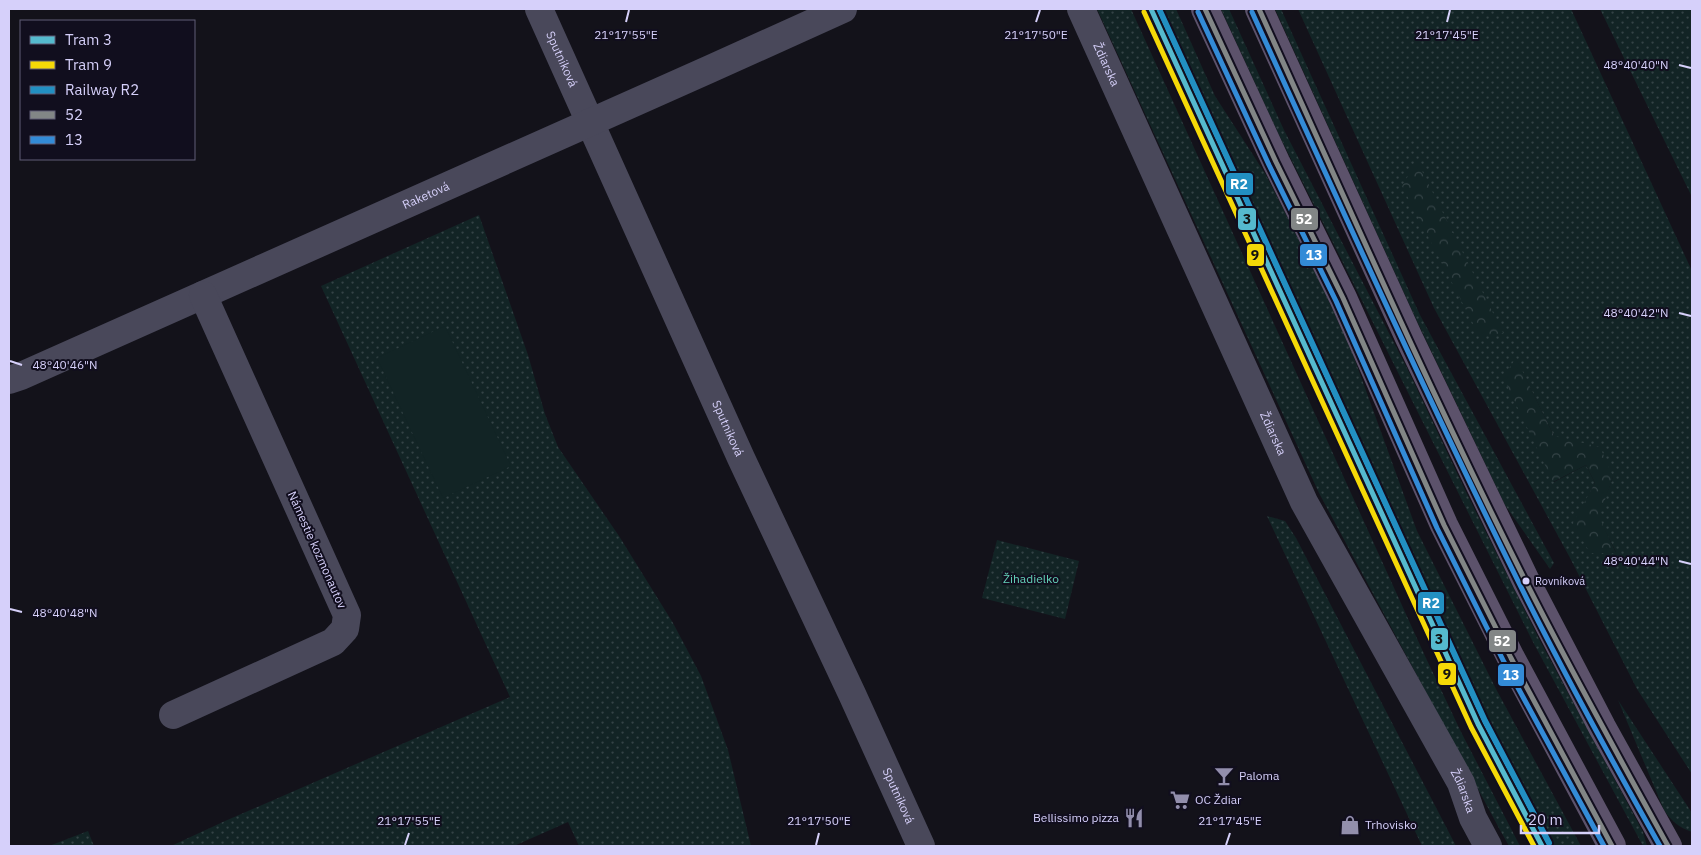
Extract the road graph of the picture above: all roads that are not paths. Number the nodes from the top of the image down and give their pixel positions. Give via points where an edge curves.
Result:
1 (539, 9) edge
2 (843, 9) edge
3 (1081, 9) edge
4 (1205, 9) edge
5 (1259, 9) edge
6 (590, 123) junction
7 (203, 294) junction
8 (9, 380) edge
9 (173, 715) dead end
10 (921, 846) edge
11 (1488, 846) edge
12 (1612, 846) edge
13 (1668, 846) edge

1 - 6 street, Sputniková
2 - 6 street, Raketová
3 - 11 street, Ždiarska via 1304,502 1461,783 1473,818
4 - 12 main road via 1343,298 1444,525
5 - 13 main road via 1409,338 1526,581
6 - 7 street, Raketová
6 - 10 street, Sputniková
7 - 8 street, Raketová
7 - 9 street, Námestie kozmonautov via 347,615 345,629 333,642

